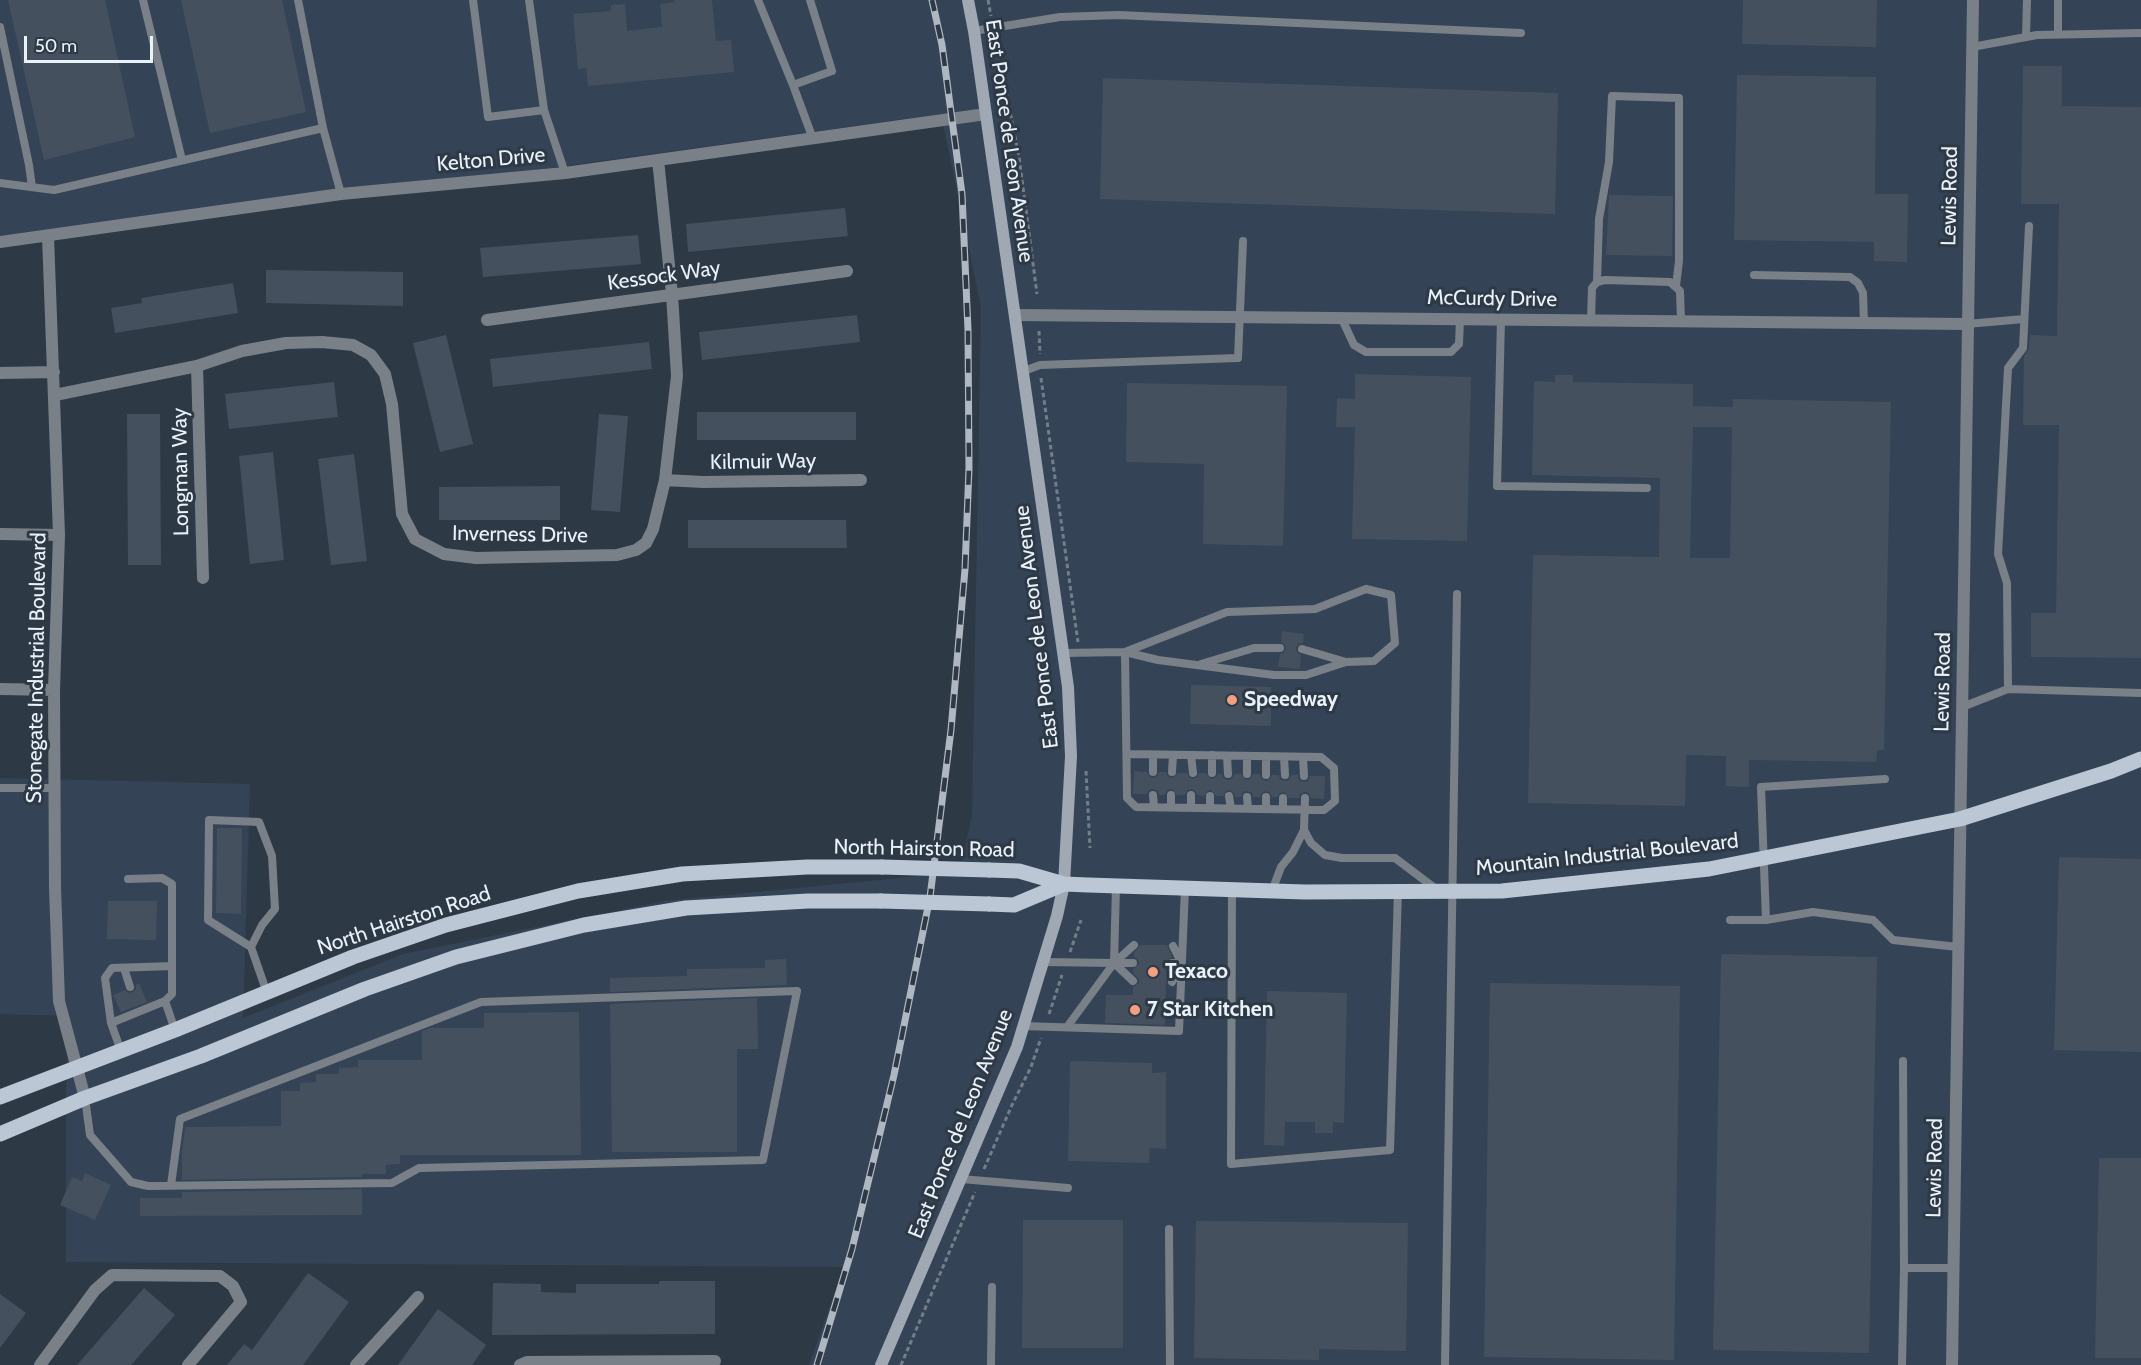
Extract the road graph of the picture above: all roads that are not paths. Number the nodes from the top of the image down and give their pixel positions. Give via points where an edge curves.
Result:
1 (142, 0) edge
2 (297, 0) edge
3 (473, 0) edge
4 (529, 0) edge
5 (758, 0) edge
6 (810, 0) edge
7 (968, 0) edge
8 (1973, 0) edge
9 (2026, 0) edge
10 (2058, 0) edge
11 (0, 27) edge
12 (974, 31) junction
13 (1521, 33) dead end
14 (2141, 33) edge
15 (2058, 34) junction
16 (2026, 37) junction
17 (1972, 47) junction
18 (793, 86) junction
19 (544, 110) junction
20 (986, 114) junction
21 (323, 128) junction
22 (813, 139) junction
23 (182, 160) junction
24 (658, 160) junction
25 (565, 173) junction
26 (0, 183) edge
27 (32, 187) junction
28 (341, 194) junction
29 (2029, 226) dead end
30 (48, 236) junction
31 (1243, 241) dead end
32 (0, 243) edge
33 (847, 271) dead end
34 (1754, 275) dead end
35 (1597, 282) junction
36 (1676, 286) junction
37 (672, 294) junction
38 (1015, 315) junction
39 (1239, 316) junction
40 (1341, 317) junction
41 (1460, 318) junction
42 (1501, 319) junction
43 (2024, 319) junction
44 (487, 320) dead end
45 (1591, 320) junction
46 (1681, 321) junction
47 (1864, 323) junction
48 (1967, 324) junction
49 (197, 366) junction
50 (1024, 371) junction
51 (54, 372) junction
52 (0, 373) edge
53 (55, 395) junction
54 (665, 480) junction
55 (861, 480) dead end
56 (1647, 488) dead end
57 (0, 534) edge
58 (59, 535) junction
59 (203, 578) dead end
60 (1456, 594) dead end
61 (1280, 648) dead end
62 (1302, 649) dead end
63 (1125, 652) junction
64 (1063, 653) junction
65 (1346, 662) junction
66 (1197, 665) junction
67 (0, 689) edge
68 (2008, 689) junction
69 (54, 690) junction
70 (2141, 693) edge
71 (1962, 707) junction
72 (1127, 754) junction
73 (1153, 754) junction
74 (1173, 755) junction
75 (1191, 755) junction
76 (1212, 755) junction
77 (1227, 756) junction
78 (1247, 756) junction
79 (1266, 756) junction
80 (1284, 757) junction
81 (1303, 757) junction
82 (2141, 759) edge
83 (1153, 772) dead end
84 (1172, 772) dead end
85 (1193, 773) dead end
86 (1212, 773) dead end
87 (1228, 774) dead end
88 (1247, 774) dead end
89 (1266, 774) dead end
90 (1285, 775) dead end
91 (1304, 776) dead end
92 (1885, 779) dead end
93 (0, 788) edge
94 (54, 788) junction
95 (1153, 795) dead end
96 (1171, 795) dead end
97 (1191, 795) dead end
98 (1210, 796) dead end
99 (1229, 796) dead end
100 (1247, 797) dead end
101 (1266, 797) dead end
102 (1283, 798) dead end
103 (1305, 798) dead end
104 (1154, 807) junction
105 (1171, 807) junction
106 (1191, 807) junction
107 (1210, 808) junction
108 (1231, 808) junction
109 (1248, 808) junction
110 (1266, 808) junction
111 (1284, 809) junction
112 (1304, 809) junction
113 (1960, 819) junction
114 (1304, 830) junction
115 (1763, 858) junction
116 (128, 879) dead end
117 (1064, 884) junction
118 (1116, 886) junction
119 (1185, 888) junction
120 (1232, 890) junction
121 (1272, 891) junction
122 (1398, 891) junction
123 (1446, 891) junction
124 (1730, 920) dead end
125 (1766, 920) junction
126 (1134, 945) dead end
127 (251, 946) junction
128 (1173, 946) dead end
129 (1958, 947) junction
130 (1043, 962) junction
131 (1114, 963) junction
132 (1133, 963) dead end
133 (1172, 963) dead end
134 (1182, 963) junction
135 (172, 966) junction
136 (124, 968) junction
137 (1133, 981) dead end
138 (1172, 982) dead end
139 (130, 987) dead end
140 (267, 993) junction
141 (165, 1001) junction
142 (111, 1023) junction
143 (1023, 1026) junction
144 (1067, 1028) junction
145 (175, 1030) junction
146 (121, 1051) junction
147 (1903, 1060) dead end
148 (77, 1067) junction
149 (0, 1097) edge
150 (85, 1098) junction
151 (0, 1134) edge
152 (961, 1179) junction
153 (171, 1185) junction
154 (1068, 1188) dead end
155 (1169, 1229) dead end
156 (1904, 1268) junction
157 (1953, 1268) junction
158 (992, 1287) dead end
159 (418, 1297) dead end
160 (714, 1361) dead end
161 (40, 1365) edge
162 (188, 1365) edge
163 (356, 1365) edge
164 (520, 1365) edge
165 (881, 1365) edge
166 (991, 1365) edge
167 (1170, 1365) edge
168 (1445, 1365) edge
169 (1902, 1365) edge
170 (1952, 1365) edge

1 - 23 lane
2 - 21 lane
3 - 19 lane via 488,117
4 - 19 lane
5 - 18 lane
6 - 18 lane via 832,71
7 - 12 main road, East Ponce de Leon Avenue
8 - 17 street, Lewis Road
9 - 16 lane
10 - 15 lane
11 - 27 lane
12 - 13 lane via 1060,17 1118,15
12 - 20 main road, East Ponce de Leon Avenue
14 - 15 lane
15 - 16 lane
16 - 17 lane
17 - 48 street, Lewis Road
18 - 22 lane
19 - 25 lane
20 - 22 street, Kelton Drive
20 - 38 main road, East Ponce de Leon Avenue
21 - 23 lane
21 - 28 lane
22 - 24 street, Kelton Drive
23 - 27 lane via 54,190
24 - 25 street, Kelton Drive
24 - 37 street, Inverness Drive
25 - 28 street, Kelton Drive
26 - 27 lane
28 - 30 street, Kelton Drive
29 - 43 lane
30 - 32 street, Kelton Drive
30 - 51 street, Stonegate Industrial Boulevard
31 - 39 lane
33 - 37 street, Kessock Way
34 - 47 lane via 1850,277 1863,293
35 - 36 lane via 1670,282
35 - 36 lane via 1599,219 1609,162 1612,96 1679,98
35 - 45 lane via 1592,288
36 - 46 lane via 1680,291
37 - 44 street, Kessock Way
37 - 54 street, Inverness Drive via 676,376
38 - 39 street, McCurdy Drive
38 - 50 main road, East Ponce de Leon Avenue
39 - 40 street, McCurdy Drive
39 - 50 lane via 1239,358 1040,365
40 - 41 street, McCurdy Drive
40 - 41 lane via 1354,345 1366,352 1451,352 1459,344
41 - 42 street, McCurdy Drive
42 - 45 street, McCurdy Drive
42 - 56 lane via 1497,486
43 - 48 lane
43 - 68 lane via 2023,348 2008,368 1998,554 2007,583
45 - 46 street, McCurdy Drive
46 - 47 street, McCurdy Drive
47 - 48 street, McCurdy Drive
48 - 71 street, Lewis Road
49 - 53 street, Inverness Drive
49 - 54 street, Inverness Drive via 242,351 286,343 353,345 371,355 385,374 392,404 402,514 415,539 444,554 476,558 617,555 636,550 646,543 653,529
49 - 59 street, Longman Way
50 - 64 main road, East Ponce de Leon Avenue
51 - 52 street
51 - 53 street, Stonegate Industrial Boulevard
53 - 58 street, Stonegate Industrial Boulevard
54 - 55 street, Kilmuir Way
57 - 58 street
58 - 69 street, Stonegate Industrial Boulevard
60 - 123 lane
61 - 66 lane via 1254,648
62 - 65 lane
63 - 64 lane
63 - 65 lane via 1227,612 1315,609 1366,589 1391,595 1395,643 1374,661
63 - 66 lane
63 - 72 lane
64 - 117 main road, East Ponce de Leon Avenue via 1071,756
65 - 66 lane via 1306,675
67 - 69 street
68 - 70 lane
68 - 71 lane
69 - 94 street, Stonegate Industrial Boulevard
71 - 113 street, Lewis Road
72 - 73 lane
72 - 104 lane via 1127,798 1136,807
73 - 74 lane
73 - 83 lane
74 - 75 lane
74 - 84 lane
75 - 76 lane
75 - 85 lane
76 - 77 lane
76 - 86 lane
77 - 78 lane
77 - 87 lane
78 - 79 lane
78 - 88 lane
79 - 80 lane
79 - 89 lane
80 - 81 lane
80 - 90 lane
81 - 91 lane
81 - 112 lane via 1321,757 1334,768 1335,801 1324,810
82 - 113 main road, Mountain Industrial Boulevard
92 - 115 lane via 1761,786
93 - 94 lane
94 - 148 street, Stonegate Industrial Boulevard via 59,1001
95 - 104 lane
96 - 105 lane
97 - 106 lane
98 - 107 lane
99 - 108 lane
100 - 109 lane
101 - 110 lane
102 - 111 lane
103 - 112 lane
104 - 105 lane
105 - 106 lane
106 - 107 lane
107 - 108 lane
108 - 109 lane
109 - 110 lane
110 - 111 lane
111 - 112 lane
112 - 114 lane
113 - 115 main road, Mountain Industrial Boulevard
113 - 129 street, Lewis Road
114 - 121 lane via 1281,867
114 - 123 lane via 1311,843 1325,855 1395,858
115 - 123 main road, Mountain Industrial Boulevard via 1709,869 1502,891
115 - 125 lane
116 - 135 lane via 162,878 172,884
117 - 118 main road, Mountain Industrial Boulevard
117 - 130 main road, East Ponce de Leon Avenue
117 - 140 main road, North Hairston Road, bridge via 1019,871 882,867 682,874 578,891 447,925 353,957
117 - 150 main road, bridge via 1014,905 808,901 686,908 584,925 446,961 365,989
118 - 119 main road, Mountain Industrial Boulevard
118 - 131 lane
119 - 120 main road, Mountain Industrial Boulevard
119 - 134 lane
120 - 121 main road, Mountain Industrial Boulevard
120 - 122 lane via 1231,1164 1390,1150
121 - 122 main road, Mountain Industrial Boulevard
122 - 123 main road, Mountain Industrial Boulevard
123 - 168 lane
124 - 125 lane
125 - 129 lane via 1813,912 1873,920 1893,940
126 - 131 lane
127 - 127 lane via 275,909 272,855 259,822 209,820 208,920
127 - 140 lane
128 - 134 lane
129 - 157 street, Lewis Road
130 - 131 lane
130 - 143 main road, East Ponce de Leon Avenue
131 - 132 lane
131 - 137 lane
131 - 144 lane
133 - 134 lane
134 - 138 lane
134 - 144 lane via 1179,1031
135 - 136 lane
135 - 141 lane via 172,994
136 - 139 lane
136 - 142 lane via 112,968 105,978
140 - 145 main road, North Hairston Road
141 - 142 lane
141 - 145 lane
142 - 146 lane
143 - 144 lane
143 - 152 main road, East Ponce de Leon Avenue
145 - 146 main road, North Hairston Road
146 - 148 main road, North Hairston Road
147 - 156 lane
148 - 149 main road, North Hairston Road
148 - 150 street, Stonegate Industrial Boulevard
150 - 151 main road
150 - 153 lane via 90,1135 131,1182
152 - 154 lane
152 - 165 main road, East Ponce de Leon Avenue
153 - 153 lane via 392,1183 419,1168 763,1160 797,991 480,1002 180,1119
155 - 167 lane
156 - 157 lane
156 - 169 lane
157 - 170 street, Lewis Road
158 - 166 lane
159 - 163 street
160 - 164 street
161 - 162 street via 95,1290 112,1275 220,1276 233,1286 241,1302

